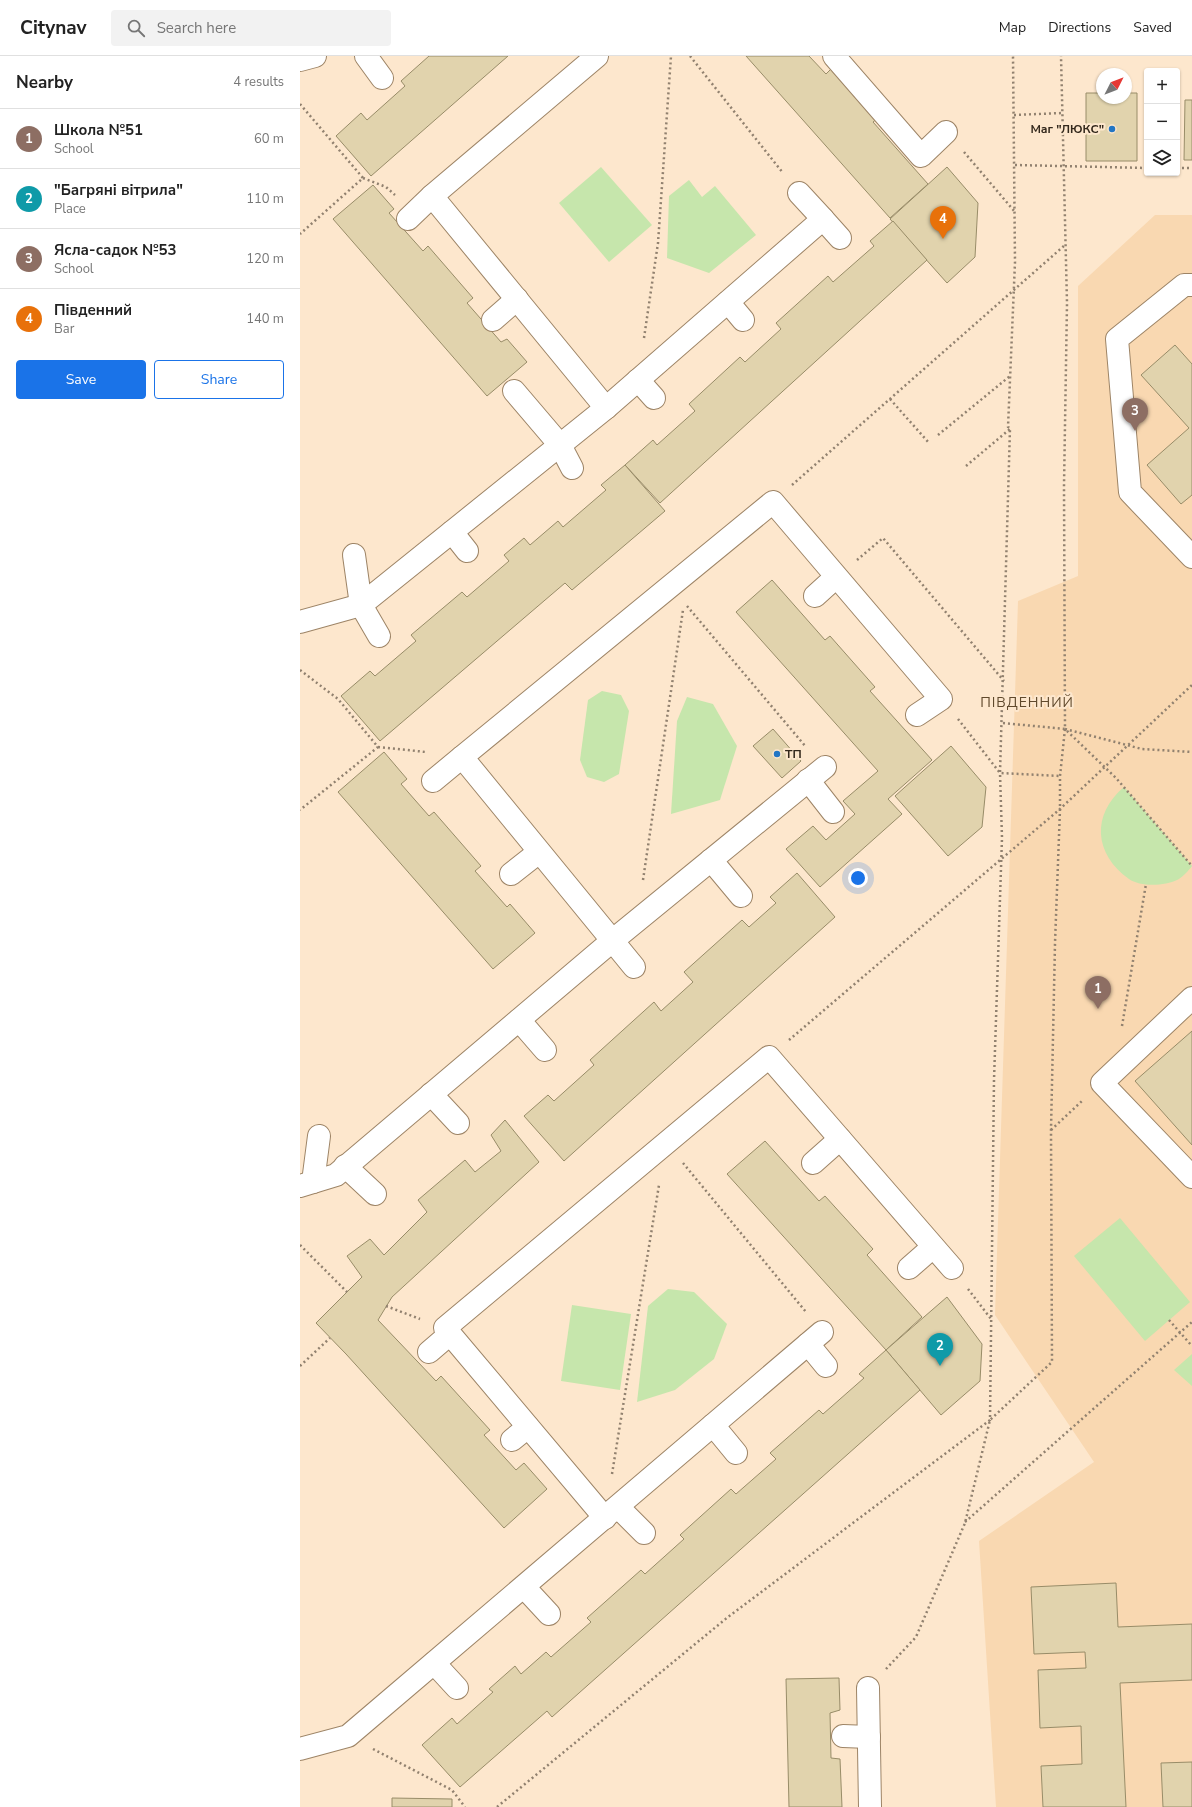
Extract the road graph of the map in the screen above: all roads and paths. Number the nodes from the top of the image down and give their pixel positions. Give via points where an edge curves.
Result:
1 (315, 56) edge
2 (366, 56) edge
3 (597, 56) edge
4 (671, 56) edge
5 (690, 56) edge
6 (834, 56) edge
7 (1013, 56) edge
8 (1061, 56) edge
9 (300, 60) edge
10 (382, 78) dead end
11 (300, 104) edge
12 (1062, 113) junction
13 (1014, 115) junction
14 (946, 132) joint
15 (1015, 165) junction
16 (1063, 167) junction
17 (1144, 168) edge
18 (1180, 168) edge
19 (1192, 168) edge
20 (363, 178) junction
21 (799, 193) joint
22 (432, 196) junction
23 (1015, 212) junction
24 (411, 216) joint
25 (823, 220) junction
26 (300, 234) edge
27 (840, 238) dead end
28 (1065, 245) junction
29 (1192, 285) edge
30 (1014, 289) junction
31 (517, 299) junction
32 (728, 302) junction
33 (493, 320) dead end
34 (743, 320) dead end
35 (1010, 376) junction
36 (638, 380) junction
37 (514, 391) dead end
38 (654, 398) dead end
39 (890, 399) junction
40 (606, 408) junction
41 (1010, 428) junction
42 (938, 436) dead end
43 (929, 443) dead end
44 (560, 445) junction
45 (966, 466) dead end
46 (572, 468) dead end
47 (773, 502) junction
48 (452, 532) junction
49 (468, 551) dead end
50 (354, 555) dead end
51 (1192, 557) edge
52 (836, 577) junction
53 (815, 596) dead end
54 (361, 605) junction
55 (300, 622) edge
56 (379, 636) dead end
57 (300, 670) edge
58 (1004, 681) junction
59 (1192, 685) edge
60 (941, 699) junction
61 (917, 715) dead end
62 (1003, 723) junction
63 (1065, 729) junction
64 (1127, 745) junction
65 (378, 746) junction
66 (1192, 752) edge
67 (462, 757) junction
68 (824, 767) joint
69 (1105, 767) junction
70 (1000, 773) junction
71 (1060, 776) junction
72 (808, 780) junction
73 (433, 781) dead end
74 (1060, 809) junction
75 (300, 810) edge
76 (833, 812) dead end
77 (539, 852) junction
78 (711, 860) junction
79 (1000, 860) junction
80 (1192, 866) edge
81 (511, 874) dead end
82 (1146, 884) dead end
83 (741, 896) dead end
84 (637, 921) junction
85 (612, 941) junction
86 (634, 967) dead end
87 (1192, 998) edge
88 (519, 1020) junction
89 (545, 1050) dead end
90 (769, 1057) junction
91 (1108, 1077) junction
92 (431, 1094) junction
93 (458, 1123) dead end
94 (1051, 1130) junction
95 (319, 1136) dead end
96 (840, 1139) junction
97 (666, 1143) junction
98 (813, 1163) dead end
99 (345, 1166) junction
100 (1192, 1177) edge
101 (307, 1184) edge
102 (375, 1194) dead end
103 (300, 1245) edge
104 (933, 1247) junction
105 (909, 1268) dead end
106 (952, 1268) joint
107 (347, 1292) dead end
108 (386, 1306) dead end
109 (991, 1320) junction
110 (1169, 1320) dead end
111 (1192, 1322) edge
112 (447, 1331) junction
113 (1180, 1332) junction
114 (330, 1338) dead end
115 (815, 1338) junction
116 (1192, 1346) edge
117 (429, 1352) dead end
118 (300, 1366) edge
119 (826, 1366) dead end
120 (990, 1420) junction
121 (713, 1425) junction
122 (736, 1454) dead end
123 (612, 1479) dead end
124 (612, 1513) junction
125 (965, 1522) junction
126 (644, 1533) dead end
127 (524, 1587) junction
128 (549, 1614) dead end
129 (434, 1663) junction
130 (457, 1688) dead end
131 (868, 1688) joint
132 (348, 1736) junction
133 (843, 1736) dead end
134 (869, 1737) junction
135 (300, 1749) edge
136 (465, 1807) edge
137 (497, 1807) edge
138 (870, 1807) edge

1 - 9 lane
2 - 10 lane
3 - 22 lane
4 - 36 path via 658,242
5 - 21 path
6 - 14 lane via 921,156
7 - 13 path
8 - 12 path
11 - 20 path
12 - 13 path
12 - 16 path
13 - 15 path
14 - 23 path
15 - 16 path
15 - 23 path
16 - 17 path
16 - 28 path
18 - 19 path
20 - 24 path via 386,187
20 - 26 path
21 - 25 lane
22 - 24 lane
22 - 31 lane
23 - 30 path
25 - 27 lane
25 - 32 lane
28 - 30 path
28 - 63 path
29 - 51 lane via 1184,285 1117,339 1130,492
30 - 35 path
30 - 39 path
31 - 33 lane
31 - 40 lane
32 - 34 lane
32 - 36 lane
35 - 41 path
35 - 42 path
36 - 38 lane
36 - 40 lane
37 - 44 lane
39 - 43 path
39 - 47 path
40 - 44 lane
41 - 45 path
41 - 58 path
44 - 46 lane
44 - 48 lane
47 - 52 lane
47 - 67 lane
48 - 49 lane
48 - 54 lane
50 - 54 lane
52 - 53 lane
52 - 58 path via 883,538
52 - 60 lane
54 - 55 lane
54 - 56 lane
57 - 65 path via 338,699
58 - 62 path
59 - 64 path
60 - 61 lane
60 - 70 path
62 - 63 path
62 - 70 path
63 - 64 path
63 - 69 path
63 - 71 path
64 - 66 path via 1142,749
64 - 69 path
65 - 67 path
65 - 75 path
67 - 73 lane
67 - 77 lane
68 - 72 lane
68 - 84 path via 684,603
69 - 74 path
69 - 80 path
70 - 71 path
70 - 79 path
71 - 74 path
72 - 76 lane
72 - 78 lane
74 - 79 path
74 - 94 path via 1054,943
77 - 81 lane
77 - 85 lane
78 - 83 lane
78 - 84 lane
79 - 90 path
79 - 109 path
82 - 91 path
84 - 85 lane
85 - 86 lane
85 - 88 lane
87 - 91 lane
88 - 89 lane
88 - 92 lane
90 - 96 lane
90 - 97 lane
91 - 94 path
91 - 100 lane
92 - 93 lane
92 - 99 lane
94 - 120 path via 1052,1362
95 - 101 lane
96 - 98 lane
96 - 104 lane
97 - 112 lane
97 - 115 path
97 - 123 path
99 - 101 lane via 336,1175
99 - 102 lane
103 - 107 path
104 - 105 lane
104 - 106 lane
106 - 109 path
108 - 112 path
109 - 120 path
110 - 113 path
111 - 113 path
112 - 117 lane
112 - 124 lane via 520,1434
113 - 116 path
113 - 125 path
114 - 118 path
115 - 119 lane
115 - 121 lane
120 - 125 path
120 - 137 path via 728,1617
121 - 122 lane
121 - 124 lane
124 - 126 lane
124 - 127 lane
125 - 131 path via 916,1637
127 - 128 lane
127 - 129 lane
129 - 130 lane
129 - 132 lane
131 - 134 lane
132 - 135 lane
132 - 136 path via 452,1790
133 - 134 lane
134 - 138 lane

